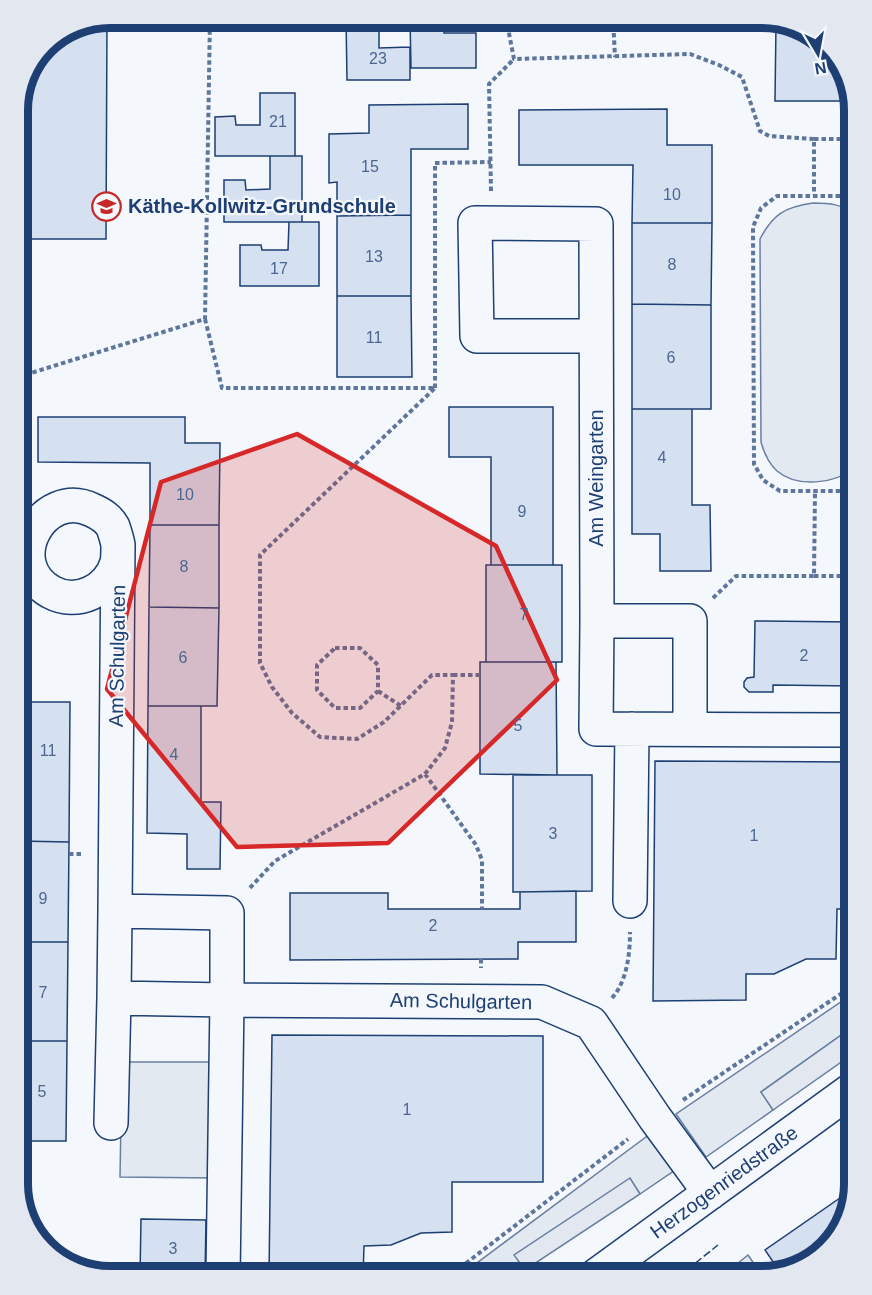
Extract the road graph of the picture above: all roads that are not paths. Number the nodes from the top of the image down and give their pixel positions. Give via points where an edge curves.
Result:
1 (596, 336) junction
2 (118, 545) dead end
3 (597, 621) junction
4 (632, 729) junction
5 (690, 729) junction
6 (844, 730) edge
7 (630, 901) dead end
8 (115, 911) junction
9 (114, 998) junction
10 (227, 1000) junction
11 (844, 1095) edge
12 (111, 1123) dead end
13 (710, 1193) junction
14 (223, 1266) edge
15 (609, 1266) edge

1 - 1 street, Am Weingarten via 596,224 475,223 477,336
1 - 3 street, Am Weingarten
2 - 8 street, Am Schulgarten
3 - 4 street, Am Weingarten via 596,729
3 - 5 street via 690,621
4 - 5 street, Am Weingarten
4 - 7 street
5 - 6 street, Am Weingarten
8 - 9 street, Am Schulgarten
8 - 10 street via 227,913
9 - 10 street, Am Schulgarten
9 - 12 street, Am Schulgarten
10 - 13 street, Am Schulgarten via 542,1002 591,1023
10 - 14 street
11 - 13 street, Herzogenriedstraße
13 - 15 street, Herzogenriedstraße

